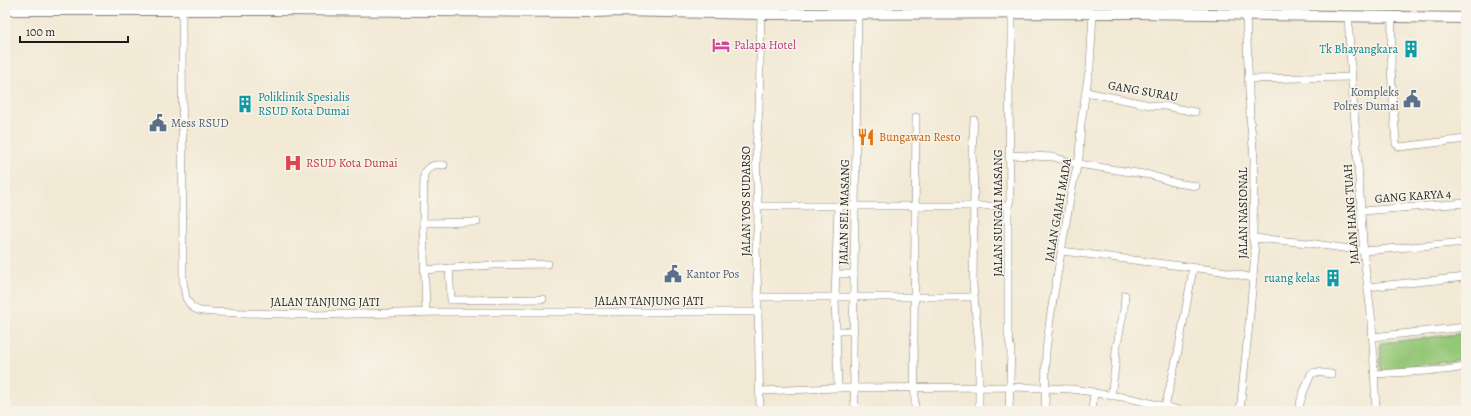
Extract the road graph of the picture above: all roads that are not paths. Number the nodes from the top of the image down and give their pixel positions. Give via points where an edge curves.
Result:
1 (454, 8) edge
2 (5, 10) edge
3 (182, 11) junction
4 (1093, 13) junction
5 (761, 14) junction
6 (858, 14) junction
7 (1012, 14) junction
8 (1246, 14) junction
9 (1348, 16) junction
10 (1392, 17) junction
11 (1466, 18) edge
12 (1352, 77) junction
13 (1249, 79) junction
14 (1086, 92) junction
15 (1195, 112) dead end
16 (916, 117) dead end
17 (974, 120) dead end
18 (1466, 139) edge
19 (1009, 155) junction
20 (1078, 164) junction
21 (444, 165) dead end
22 (1196, 186) dead end
23 (1466, 203) edge
24 (757, 206) junction
25 (838, 206) junction
26 (855, 206) junction
27 (915, 206) junction
28 (974, 206) junction
29 (1008, 206) junction
30 (1362, 211) junction
31 (477, 222) dead end
32 (423, 223) junction
33 (1253, 238) junction
34 (1466, 242) edge
35 (1062, 251) junction
36 (1364, 251) junction
37 (548, 264) dead end
38 (449, 268) junction
39 (1193, 268) junction
40 (424, 270) junction
41 (837, 274) junction
42 (854, 274) junction
43 (1466, 277) edge
44 (1253, 278) junction
45 (1368, 287) junction
46 (1125, 295) dead end
47 (758, 297) junction
48 (836, 297) junction
49 (854, 297) junction
50 (974, 297) junction
51 (915, 298) junction
52 (543, 299) dead end
53 (426, 312) junction
54 (758, 312) junction
55 (1466, 327) edge
56 (836, 331) junction
57 (854, 331) junction
58 (1372, 337) junction
59 (1466, 367) edge
60 (1331, 374) dead end
61 (1374, 374) junction
62 (1010, 387) junction
63 (838, 388) junction
64 (914, 388) junction
65 (980, 388) junction
66 (1045, 388) junction
67 (855, 389) junction
68 (760, 391) junction
69 (1094, 393) junction
70 (1111, 396) junction
71 (1165, 407) junction
72 (760, 411) edge
73 (855, 411) edge
74 (915, 411) edge
75 (979, 411) edge
76 (1009, 411) edge
77 (1045, 411) edge
78 (1092, 411) edge
79 (1183, 411) edge
80 (1240, 411) edge
81 (1298, 411) edge
82 (1376, 411) edge

1 - 3 street
1 - 5 street
2 - 3 street
3 - 53 street, JALAN TANJUNG JATI via 183,281 186,298 191,306 201,311 213,312 313,315
4 - 7 street
4 - 8 street
4 - 14 street, JALAN GAJAH MADA
5 - 6 street
5 - 24 street, JALAN YOS SUDARSO via 756,148
6 - 7 street
6 - 26 street, JALAN SEI. MASANG
7 - 19 street, JALAN SUNGAI MASANG
8 - 9 street
8 - 13 street, JALAN NASIONAL
9 - 10 street
9 - 12 street, JALAN HANG TUAH
10 - 11 street
10 - 18 street via 1392,90 1396,144 1400,147
12 - 13 street
12 - 30 street, JALAN HANG TUAH
13 - 33 street, JALAN NASIONAL via 1254,158
14 - 15 street, GANG SURAU
14 - 20 street, JALAN GAJAH MADA
16 - 27 street
17 - 28 street
19 - 20 street via 1053,157
19 - 29 street, JALAN SUNGAI MASANG
20 - 22 street via 1150,175
20 - 35 street, JALAN GAJAH MADA
21 - 32 street via 432,165 424,174
23 - 30 street, GANG KARYA 4
24 - 25 street
24 - 47 street, JALAN YOS SUDARSO
25 - 26 street
25 - 41 street
26 - 27 street
26 - 42 street, JALAN SEI. MASANG
27 - 28 street
27 - 51 street
28 - 29 street
28 - 50 street
29 - 62 street, JALAN SUNGAI MASANG
30 - 36 street, JALAN HANG TUAH
31 - 32 street
32 - 40 street
33 - 36 street
33 - 44 street, JALAN NASIONAL
34 - 36 street
35 - 39 street
35 - 66 street, JALAN GAJAH MADA via 1046,350
36 - 45 street, JALAN HANG TUAH
37 - 38 street
38 - 40 street
38 - 52 street via 451,300
39 - 44 street
39 - 71 street
40 - 53 street
41 - 42 street
41 - 48 street
42 - 49 street, JALAN SEI. MASANG
43 - 45 street
44 - 80 street, JALAN NASIONAL
45 - 58 street, JALAN HANG TUAH
46 - 70 street
47 - 48 street
47 - 54 street, JALAN YOS SUDARSO
48 - 49 street
48 - 56 street
49 - 51 street
49 - 57 street, JALAN SEI. MASANG
50 - 51 street
50 - 65 street
51 - 64 street
53 - 54 street, JALAN TANJUNG JATI
54 - 68 street, JALAN YOS SUDARSO
55 - 58 street
56 - 57 street
56 - 63 street
57 - 67 street, JALAN SEI. MASANG
58 - 61 street, JALAN HANG TUAH
59 - 61 street
60 - 81 street via 1311,374
61 - 82 street, JALAN HANG TUAH
62 - 65 street
62 - 66 street
62 - 76 street, JALAN SUNGAI MASANG
63 - 67 street
63 - 68 street
64 - 65 street
64 - 67 street
64 - 74 street
65 - 75 street
66 - 69 street
66 - 77 street, JALAN GAJAH MADA
67 - 73 street, JALAN SEI. MASANG
68 - 72 street, JALAN YOS SUDARSO
69 - 70 street
69 - 78 street
70 - 71 street
71 - 79 street

